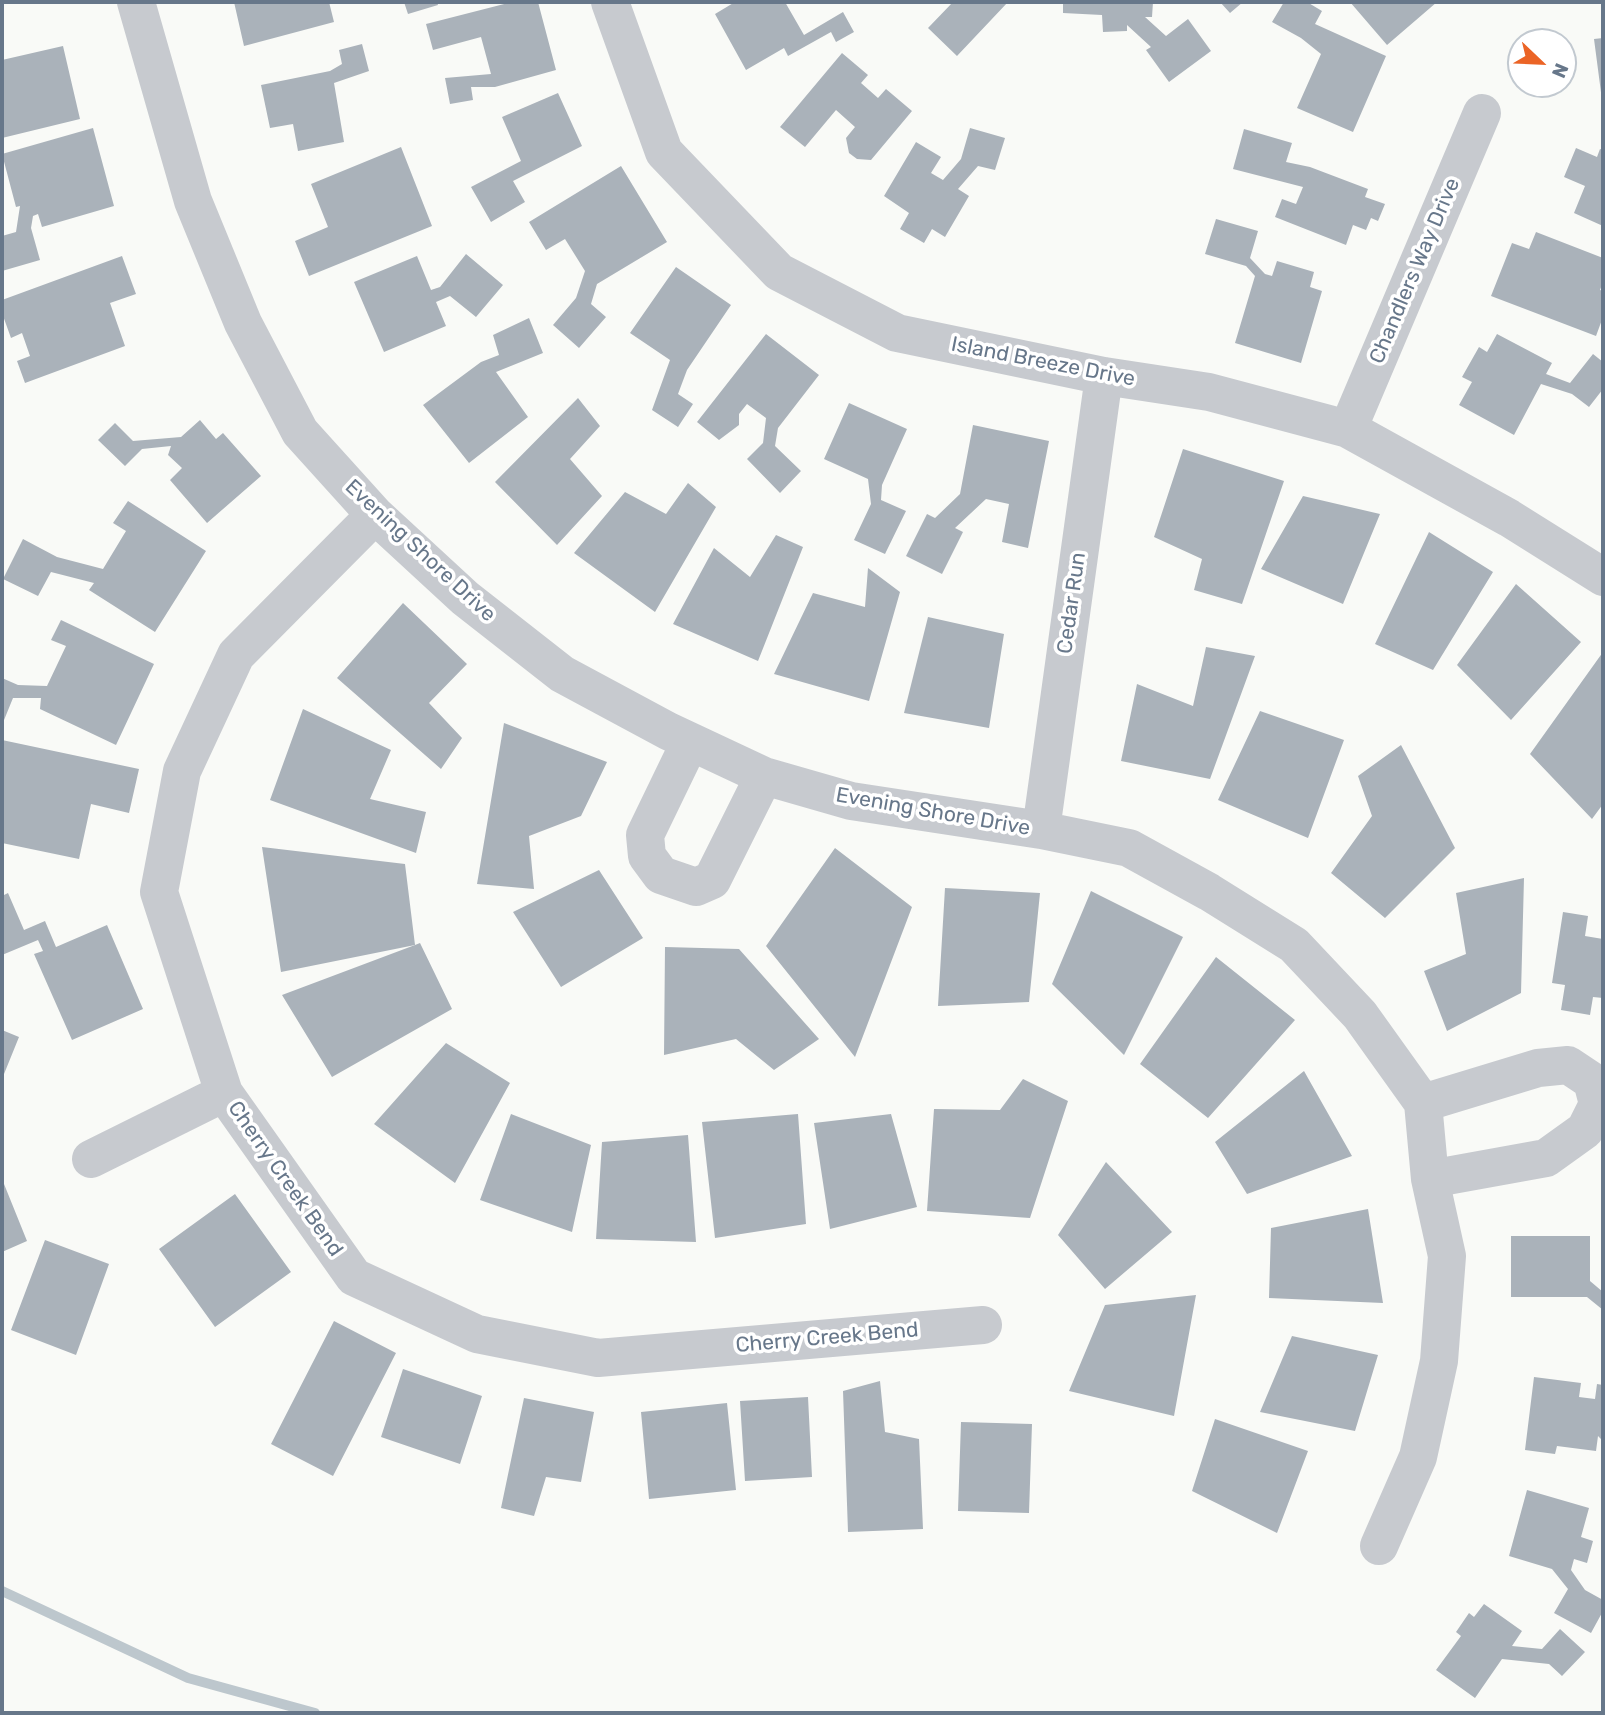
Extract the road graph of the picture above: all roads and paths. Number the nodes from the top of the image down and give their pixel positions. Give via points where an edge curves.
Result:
1 (136, 2) edge
2 (610, 2) edge
3 (1482, 113) dead end
4 (1104, 376) junction
5 (1348, 429) junction
6 (375, 515) junction
7 (1603, 577) edge
8 (690, 742) junction
9 (764, 776) junction
10 (1041, 830) junction
11 (224, 1093) junction
12 (1423, 1103) junction
13 (91, 1159) dead end
14 (1430, 1179) junction
15 (983, 1325) dead end
16 (1379, 1546) dead end

1 - 6 street, Evening Shore Drive via 193,201 243,323 300,432
2 - 4 street, Island Breeze Drive via 664,152 779,272 897,333
3 - 5 street, Chandlers Way Drive
4 - 5 street, Island Breeze Drive via 1209,392
4 - 10 street, Cedar Run
5 - 7 street, Island Breeze Drive via 1509,518
6 - 8 street, Evening Shore Drive via 465,598 562,674
6 - 11 street, Cherry Creek Bend via 236,655 182,771 159,892
8 - 9 street, Evening Shore Drive
8 - 9 street via 645,835 647,856 661,875 696,887 712,880
9 - 10 street, Evening Shore Drive via 851,801
10 - 12 street, Evening Shore Drive via 1129,848 1294,945 1360,1015
11 - 13 street
11 - 15 street, Cherry Creek Bend via 354,1277 477,1334 598,1358
12 - 14 street
12 - 14 street via 1538,1068 1569,1065 1592,1081 1598,1104 1585,1130 1546,1158
14 - 16 street via 1447,1256 1439,1361 1418,1457

